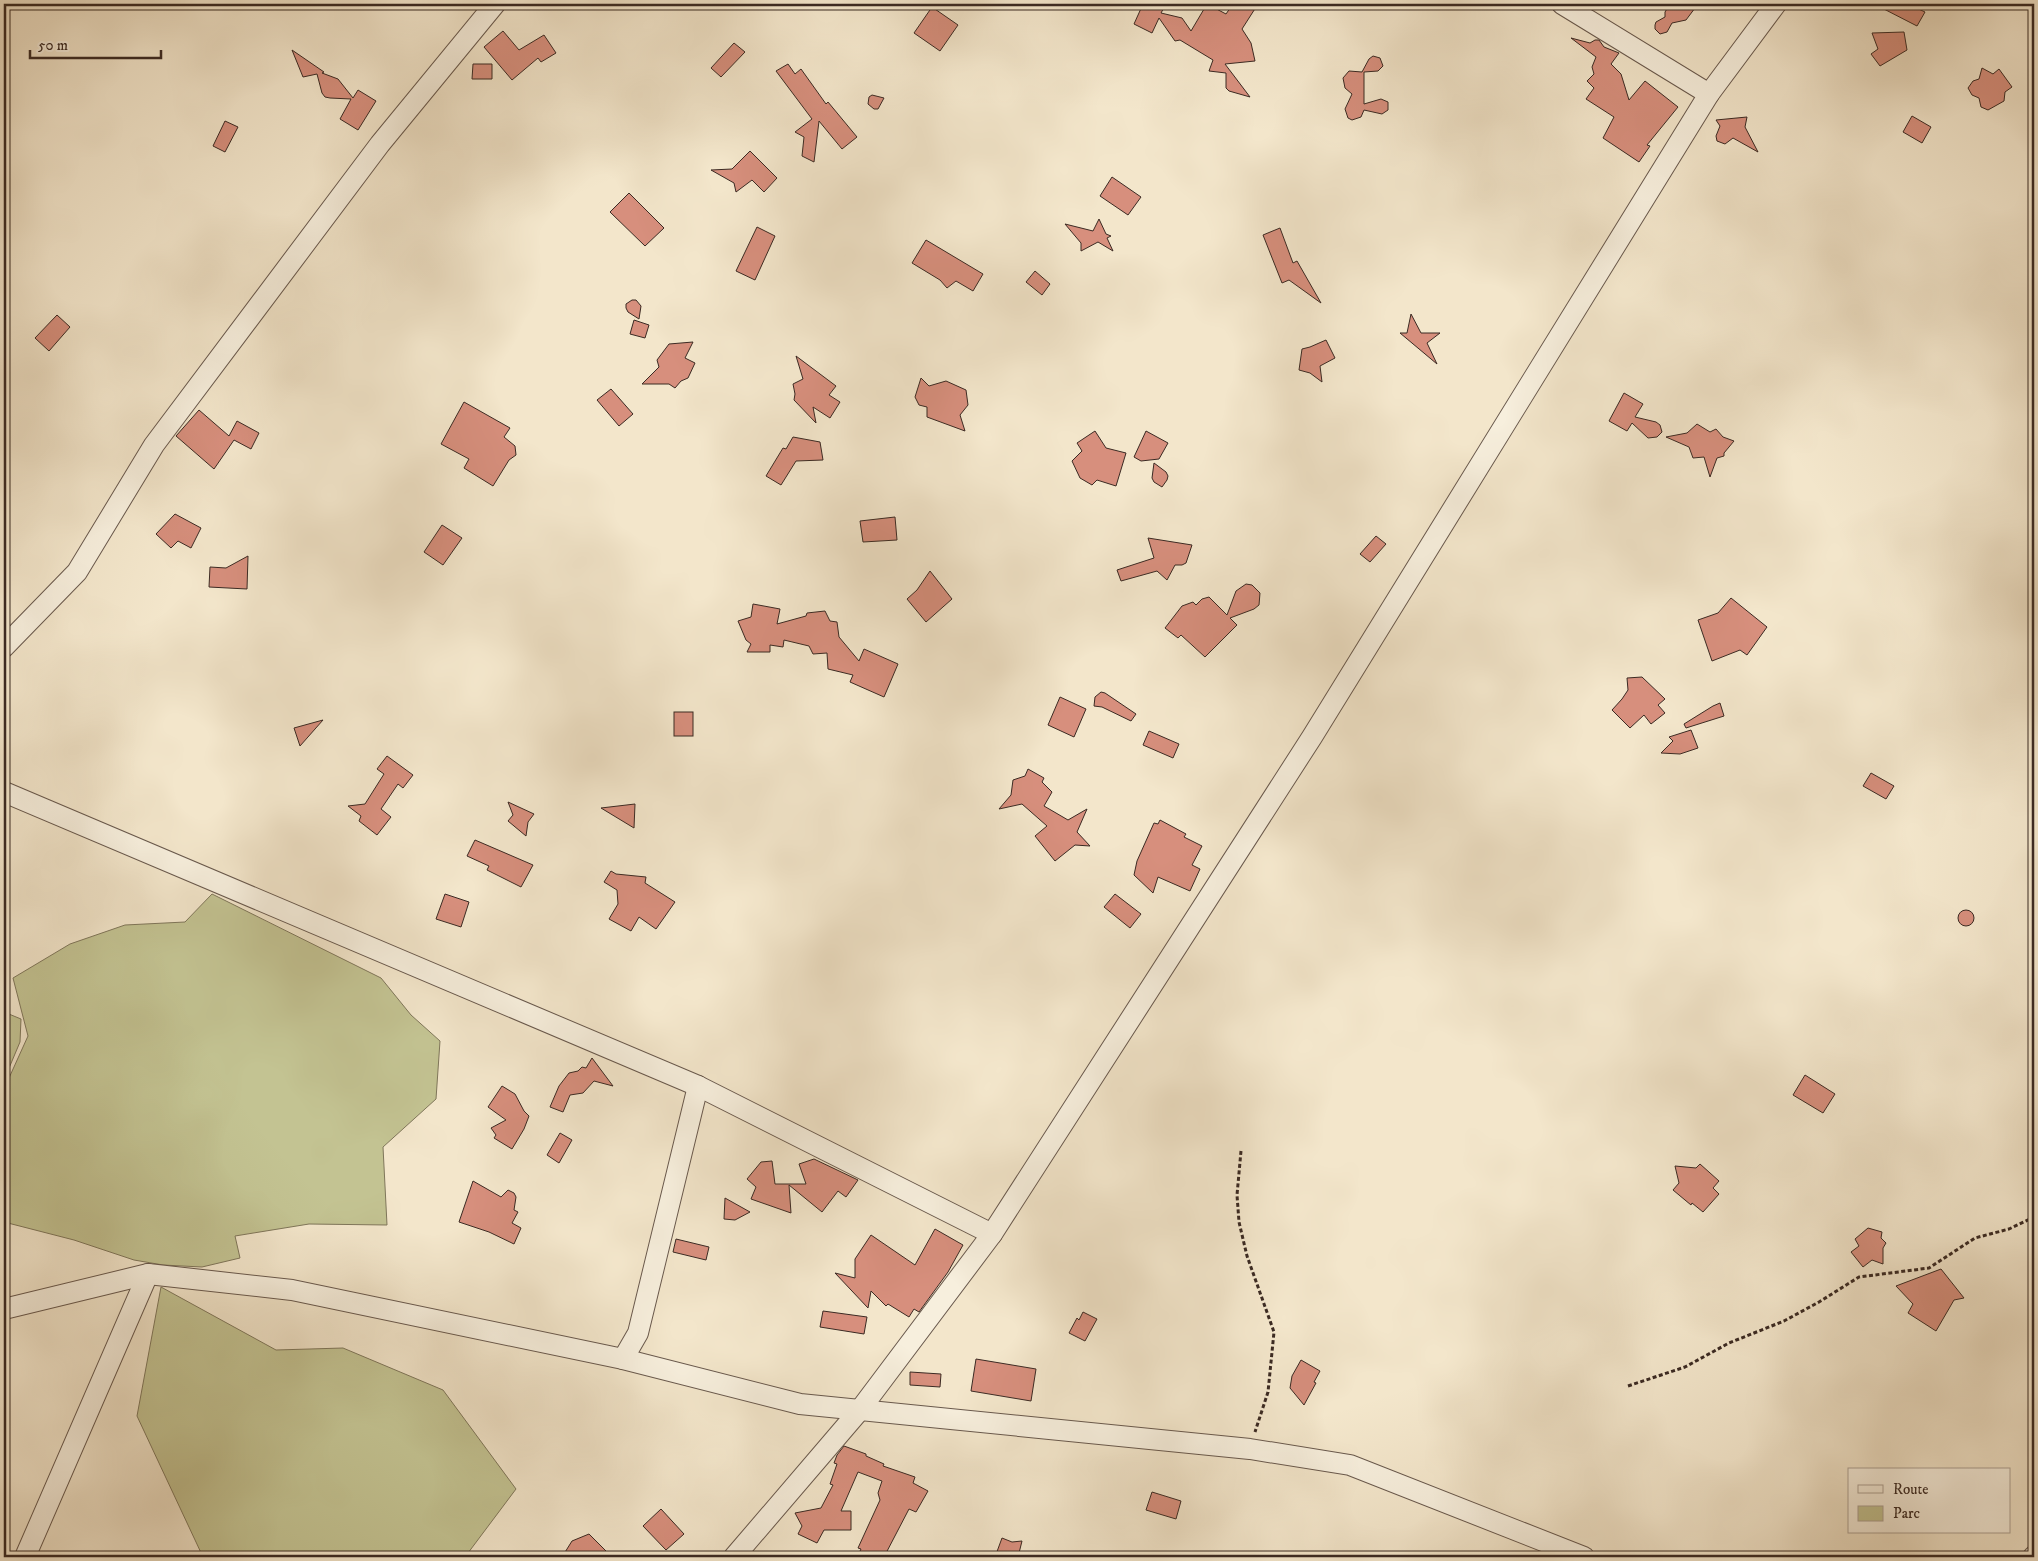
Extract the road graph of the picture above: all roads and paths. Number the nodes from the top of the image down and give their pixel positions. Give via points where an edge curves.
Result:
1 (496, 4) edge
2 (1562, 4) edge
3 (1776, 4) edge
4 (1709, 94) junction
5 (4, 647) edge
6 (4, 792) edge
7 (698, 1086) junction
8 (1241, 1151) dead end
9 (2034, 1217) edge
10 (992, 1234) junction
11 (148, 1274) junction
12 (4, 1309) edge
13 (623, 1359) junction
14 (1628, 1386) dead end
15 (859, 1411) junction
16 (1250, 1449) junction
17 (26, 1557) edge
18 (734, 1557) edge
19 (1584, 1557) edge

1 - 5 street via 380,144 154,445 77,572
2 - 4 street
3 - 4 street
4 - 10 street via 1312,736
6 - 7 street
7 - 10 street
7 - 13 street via 638,1332
8 - 16 path via 1237,1195 1239,1222 1247,1256 1274,1332 1268,1392
9 - 14 path via 1975,1238 1929,1268 1859,1277 1784,1321 1729,1343 1685,1366
10 - 15 street
11 - 12 street
11 - 13 street via 292,1290
11 - 17 street
13 - 15 street via 800,1404
15 - 16 street
15 - 18 street
16 - 19 street via 1350,1465

